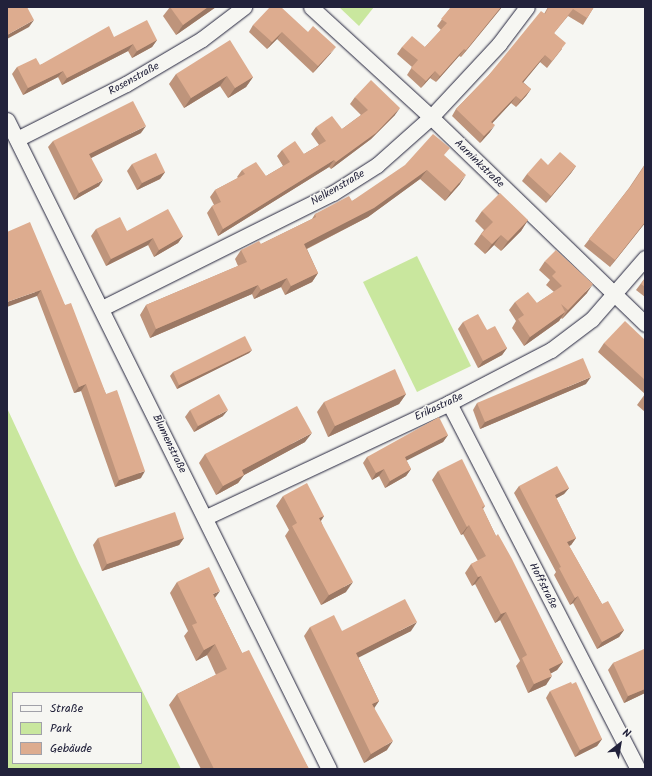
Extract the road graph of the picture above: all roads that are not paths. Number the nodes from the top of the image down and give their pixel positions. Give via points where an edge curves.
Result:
1 (244, 7) edge
2 (311, 7) edge
3 (527, 7) edge
4 (431, 117) junction
5 (7, 120) edge
6 (16, 140) junction
7 (645, 258) edge
8 (613, 294) junction
9 (102, 308) junction
10 (645, 324) edge
11 (449, 403) junction
12 (206, 517) junction
13 (330, 769) edge
14 (638, 769) edge

1 - 6 street, Rosenstraße via 202,39 120,88
2 - 4 street, Aarninkstraße
3 - 4 street, Nelkenstraße via 499,44
4 - 8 street, Aarninkstraße
4 - 9 street, Nelkenstraße via 377,165 333,193
5 - 6 street, Blumenstraße
6 - 9 street, Blumenstraße
7 - 8 street, Erikastraße
8 - 10 street, Aarninkstraße
8 - 11 street, Erikastraße via 592,319 564,342 516,370
9 - 12 street, Blumenstraße
11 - 12 street, Erikastraße
11 - 14 street, Hoffstraße
12 - 13 street, Blumenstraße

